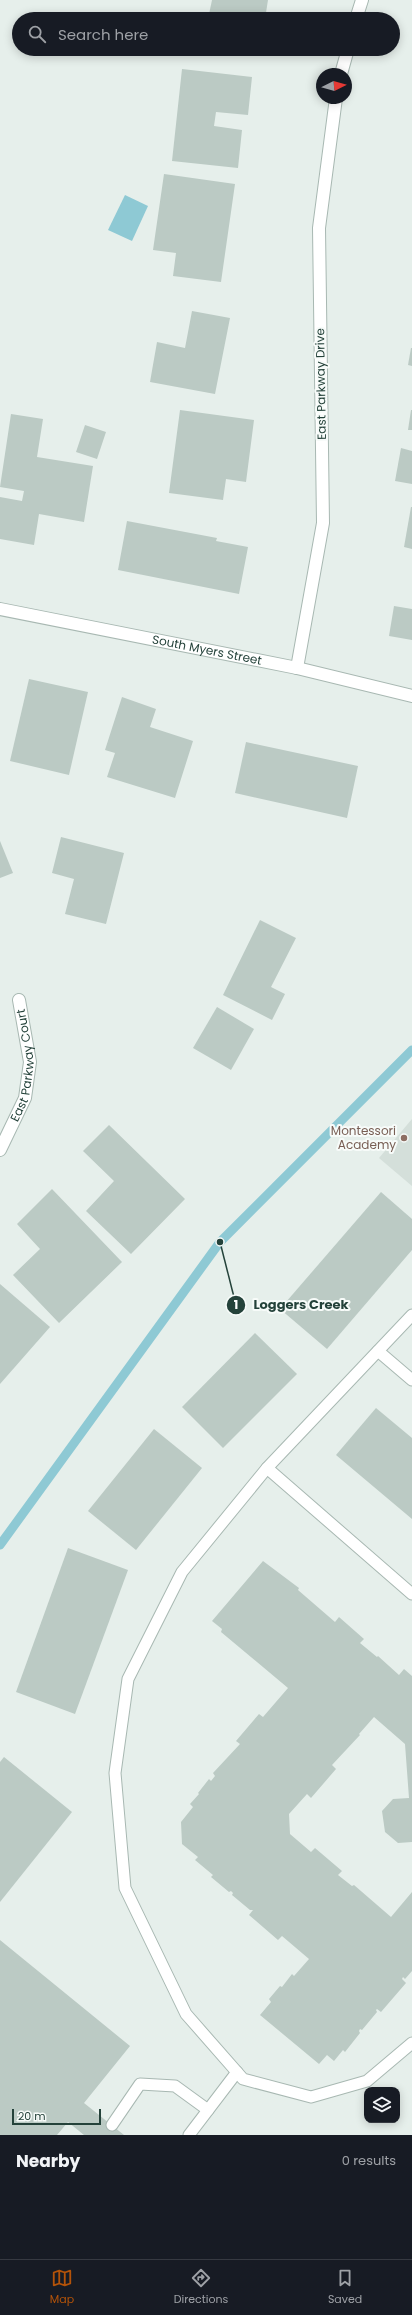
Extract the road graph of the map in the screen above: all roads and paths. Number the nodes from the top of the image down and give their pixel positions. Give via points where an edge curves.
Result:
1 (362, 0) edge
2 (358, 12) edge
3 (346, 56) edge
4 (343, 68) edge
5 (335, 104) edge
6 (0, 609) edge
7 (297, 668) junction
8 (412, 696) edge
9 (19, 1000) dead end
10 (0, 1150) edge
11 (412, 1314) edge
12 (378, 1351) junction
13 (412, 1380) edge
14 (267, 1468) junction
15 (412, 1594) edge
16 (412, 2043) edge
17 (237, 2072) junction
18 (208, 2110) junction
19 (112, 2125) dead end
20 (189, 2135) edge

1 - 2 street
3 - 4 street
5 - 7 street, East Parkway Drive via 319,228 323,523
6 - 7 street, South Myers Street
7 - 8 street, South Myers Street
9 - 10 street, East Parkway Court via 30,1062 25,1098
11 - 12 lane
12 - 13 lane
12 - 14 lane
14 - 15 lane
14 - 17 lane via 182,1572 128,1679 115,1773 125,1888 186,2014
16 - 17 lane via 367,2081 311,2098 244,2078
17 - 18 lane
18 - 19 lane via 175,2086 140,2084
18 - 20 lane

